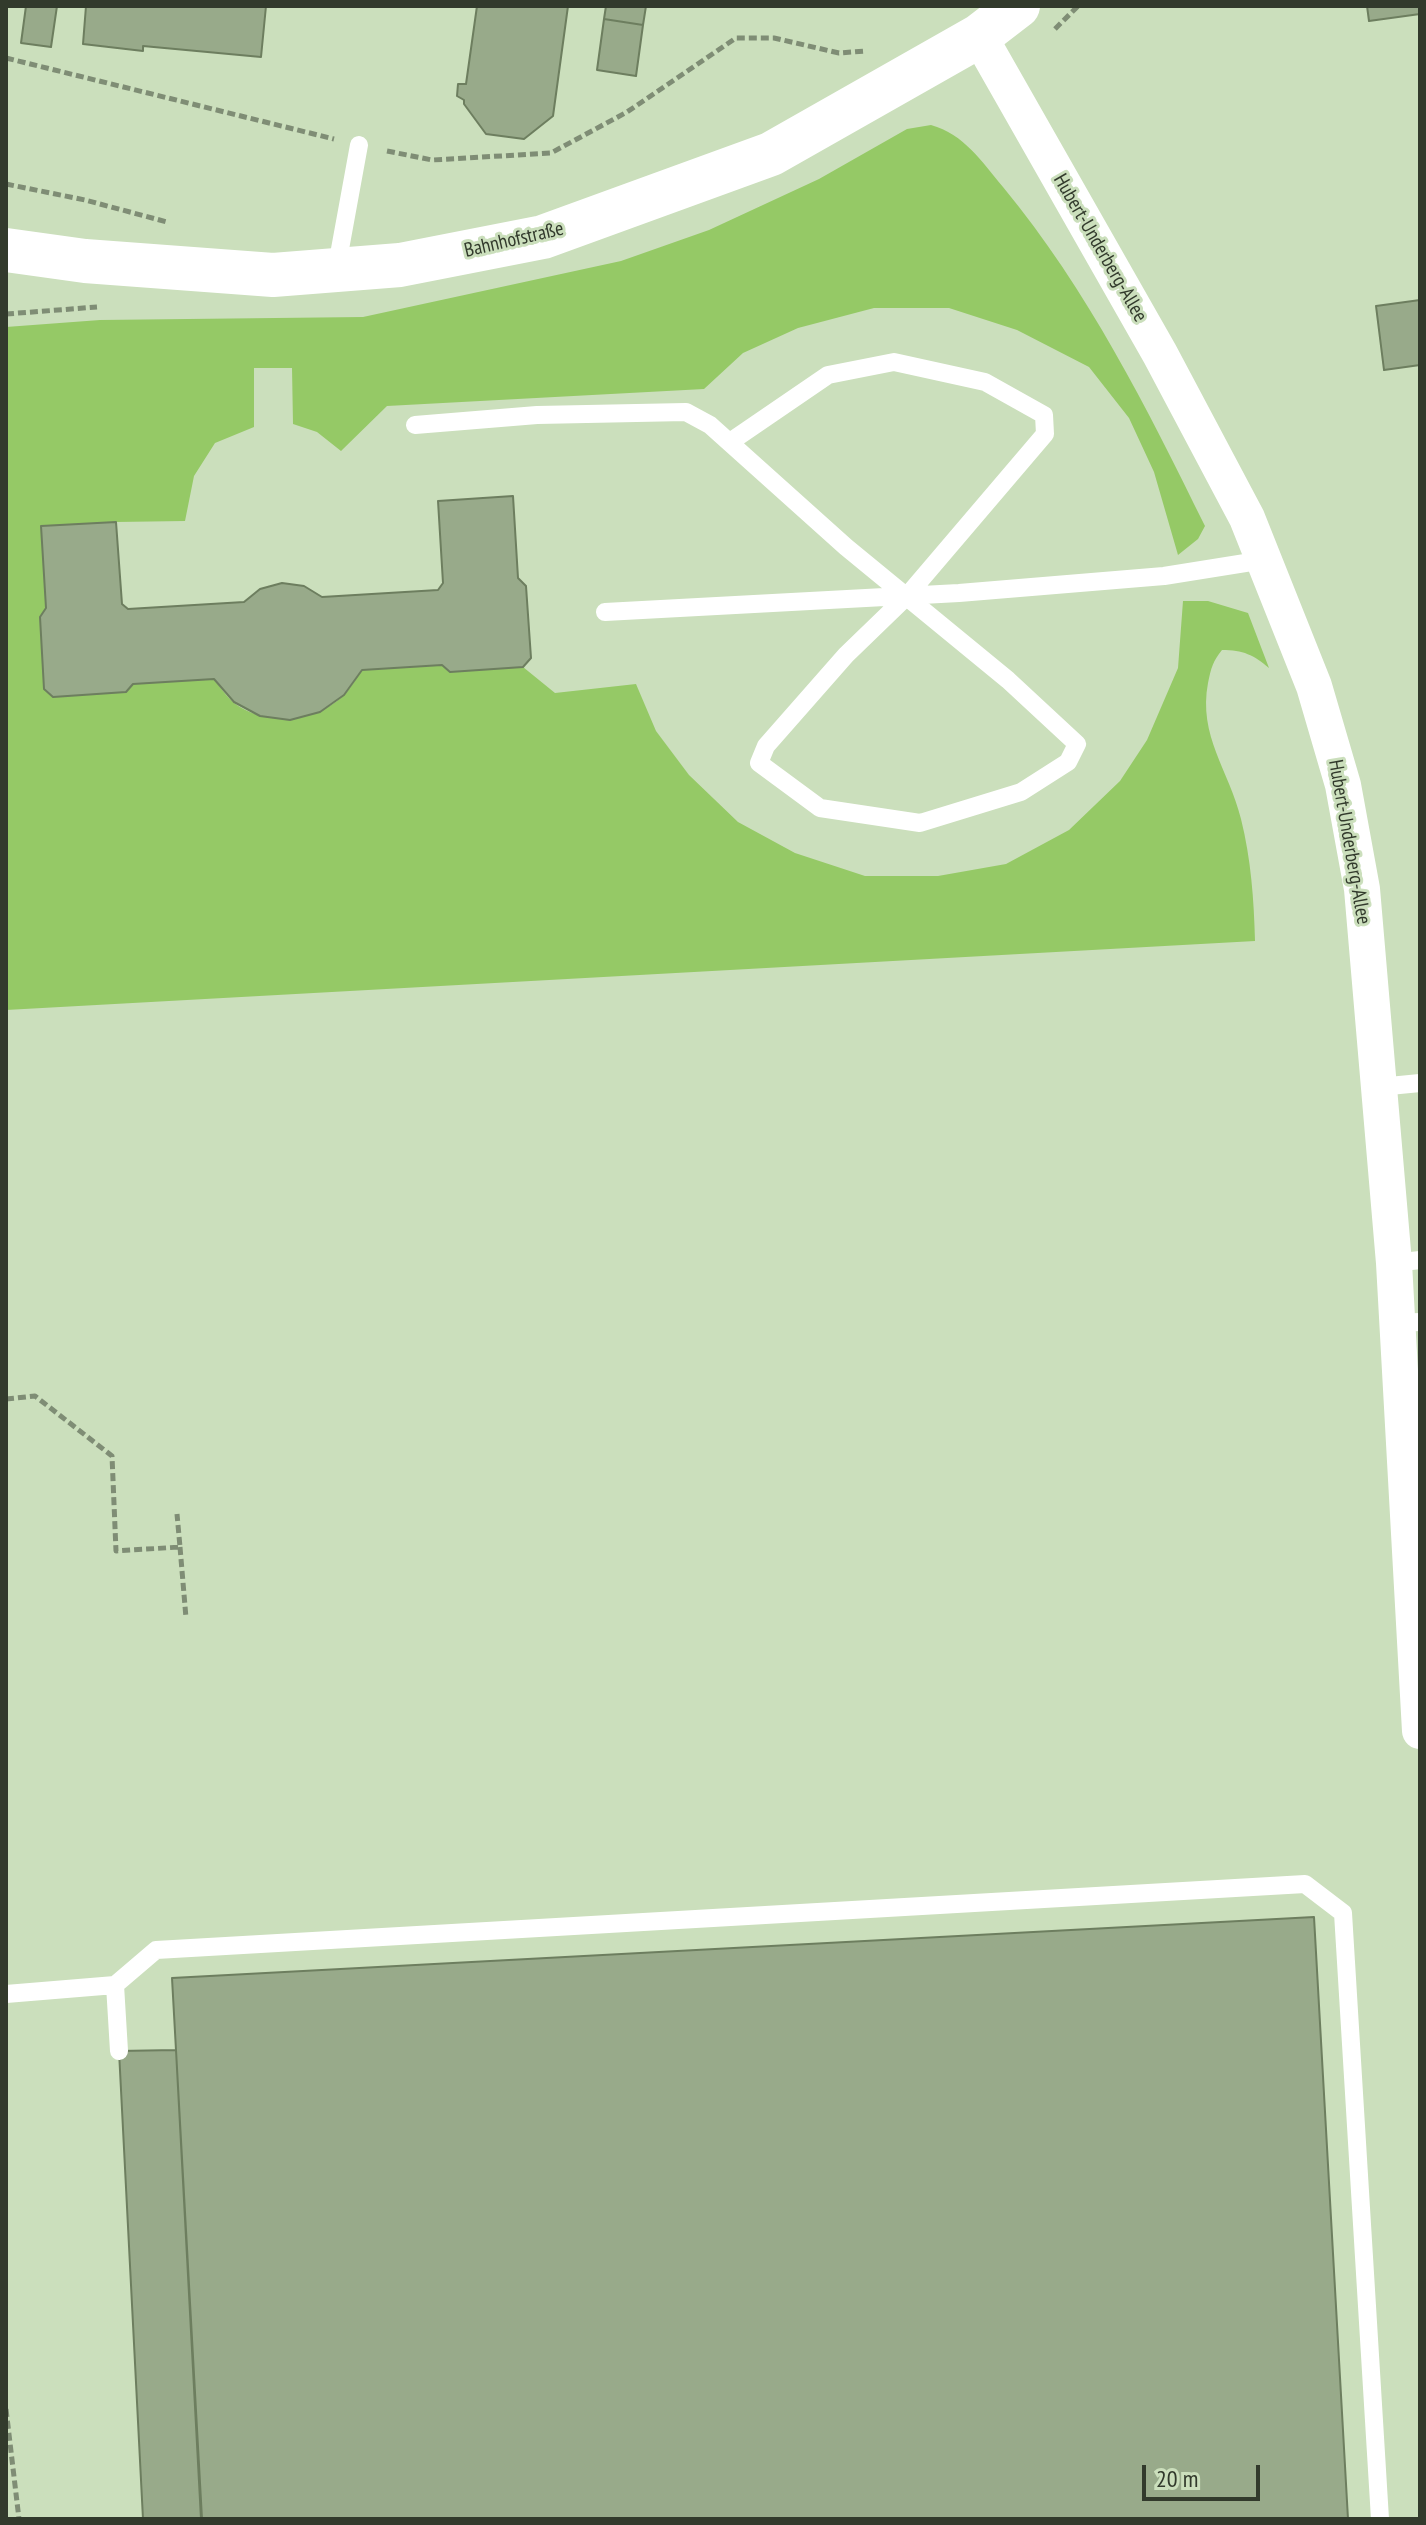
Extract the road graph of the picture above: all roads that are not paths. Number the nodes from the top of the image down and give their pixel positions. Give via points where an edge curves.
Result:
1 (1018, 6) edge
2 (979, 36) junction
3 (359, 145) road end
4 (6, 250) edge
5 (336, 271) junction
6 (415, 425) dead end
7 (730, 442) junction
8 (1264, 560) junction
9 (907, 596) junction
10 (605, 612) dead end
11 (1420, 1083) edge
12 (1379, 1087) junction
13 (1407, 1262) edge
14 (1408, 1322) edge
15 (1417, 1628) edge
16 (1420, 1731) edge
17 (115, 1985) junction
18 (6, 1994) edge
19 (119, 2051) dead end
20 (1380, 2519) edge

1 - 2 street, Bahnhofstraße
2 - 5 street, Bahnhofstraße via 771,154 714,175 543,237 400,265
2 - 8 street, Hubert-Underberg-Allee via 1167,367
3 - 5 lane
4 - 5 street, Bahnhofstraße via 273,275
6 - 7 lane via 537,415 686,412
7 - 9 lane
7 - 9 lane via 828,375 894,362 985,382 1044,415 1045,434
8 - 9 lane via 1164,576
8 - 12 street, Hubert-Underberg-Allee via 1314,686 1343,785 1362,889
9 - 9 lane via 1077,744 1068,762 1021,792 920,823 820,808 759,763 766,746 846,655
9 - 10 lane
11 - 12 lane
12 - 13 street, Hubert-Underberg-Allee
13 - 14 street, Hubert-Underberg-Allee
14 - 15 street, Hubert-Underberg-Allee
15 - 16 street, Hubert-Underberg-Allee
17 - 18 lane
17 - 19 lane
17 - 20 lane via 156,1950 1305,1884 1343,1913

